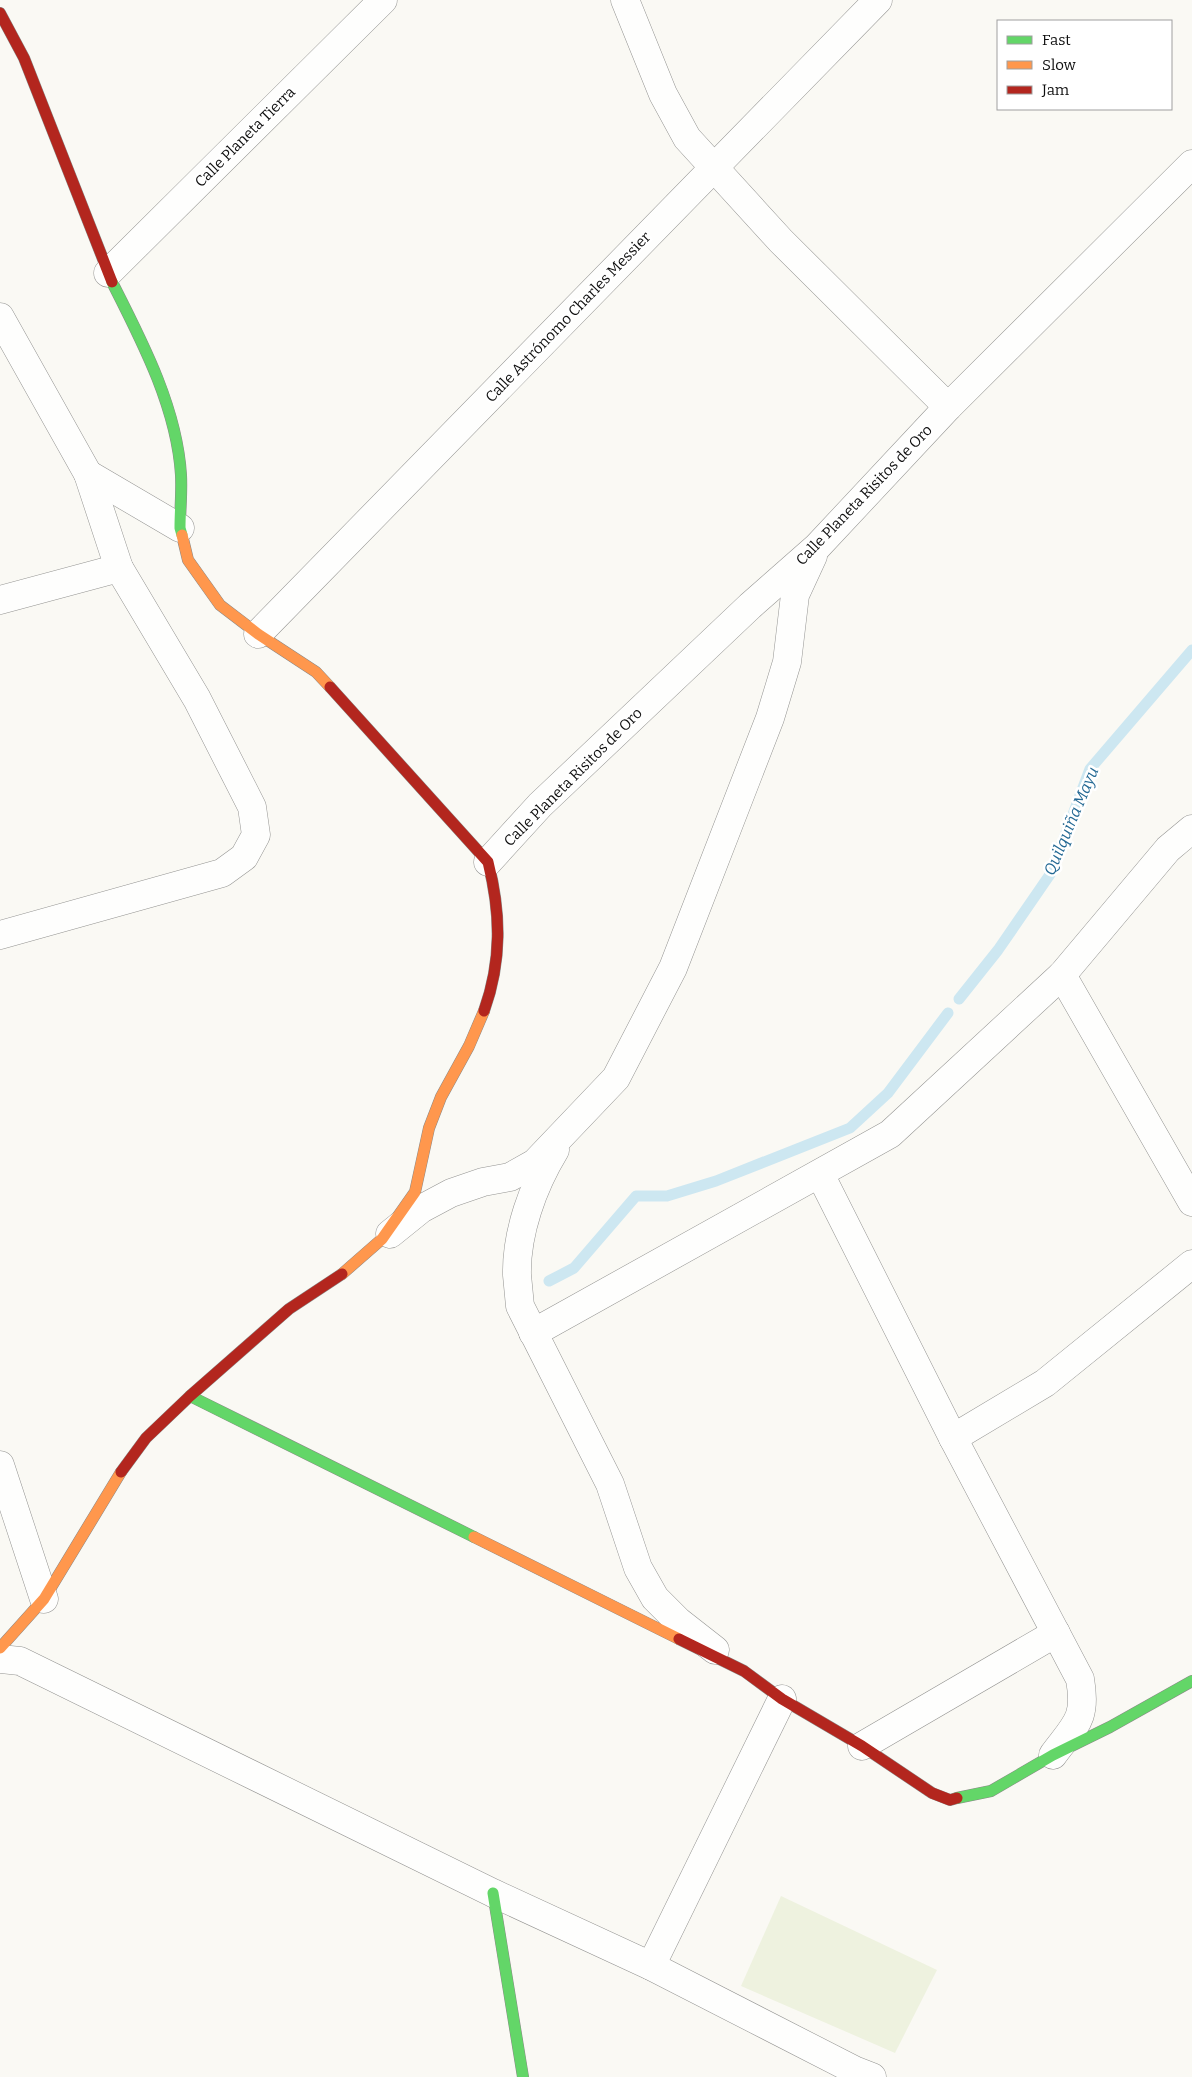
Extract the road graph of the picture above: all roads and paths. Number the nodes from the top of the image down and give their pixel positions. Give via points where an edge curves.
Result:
1 (383, 0) edge
2 (625, 0) edge
3 (878, 0) edge
4 (0, 13) edge
5 (1192, 164) edge
6 (714, 169) junction
7 (108, 273) junction
8 (0, 317) edge
9 (948, 407) junction
10 (88, 474) junction
11 (180, 528) junction
12 (817, 547) junction
13 (119, 568) junction
14 (0, 600) edge
15 (258, 634) junction
16 (1192, 829) edge
17 (488, 862) junction
18 (0, 935) edge
19 (1062, 975) junction
20 (564, 1134) junction
21 (820, 1174) junction
22 (1192, 1202) edge
23 (382, 1239) junction
24 (1192, 1264) edge
25 (533, 1333) junction
26 (190, 1396) junction
27 (953, 1438) junction
28 (0, 1465) edge
29 (44, 1599) junction
30 (1056, 1633) junction
31 (0, 1648) edge
32 (0, 1659) edge
33 (744, 1671) junction
34 (1192, 1681) edge
35 (782, 1700) junction
36 (862, 1746) junction
37 (1053, 1754) junction
38 (493, 1894) junction
39 (651, 1966) junction
40 (860, 2075) edge
41 (523, 2077) edge

1 - 7 street, Calle Planeta Tierra
2 - 6 street via 663,94 687,138
3 - 6 street, Calle Astrónomo Charles Messier
4 - 7 street via 24,58
5 - 9 street, Calle Planeta Risitos de Oro
6 - 9 street via 781,241
6 - 15 street, Calle Astrónomo Charles Messier
7 - 11 street via 144,345 172,422 181,474
8 - 10 street
9 - 12 street, Calle Planeta Risitos de Oro
10 - 11 street
10 - 13 street
11 - 15 street via 188,560 220,605
12 - 17 street, Calle Planeta Risitos de Oro via 540,805
12 - 20 street via 795,595 787,662 770,718 673,968 616,1078
13 - 14 street
13 - 18 street via 197,699 252,807 256,835 244,857 222,873
15 - 17 street via 316,672
16 - 19 street via 1168,849
17 - 23 street via 496,894 498,924 497,958 485,1009 441,1096 415,1192
19 - 21 street via 890,1134
19 - 22 street
20 - 23 street via 527,1168 510,1177 451,1193 421,1209
20 - 25 street via 544,1168 521,1240 517,1274 520,1306
21 - 25 street
21 - 27 street
23 - 26 street via 343,1273 289,1309
24 - 27 street via 1045,1383
25 - 33 street via 610,1484 638,1568 655,1598 678,1621
26 - 29 street via 146,1438 114,1481
26 - 33 street
27 - 30 street
28 - 29 street
29 - 31 street
30 - 36 street
30 - 37 street via 1080,1679 1083,1700 1078,1722
32 - 38 street via 20,1661
33 - 35 street
34 - 37 street via 1110,1727
35 - 36 street
35 - 39 street
36 - 37 street via 932,1793 950,1800 991,1792
38 - 39 street
38 - 41 street
39 - 40 street

